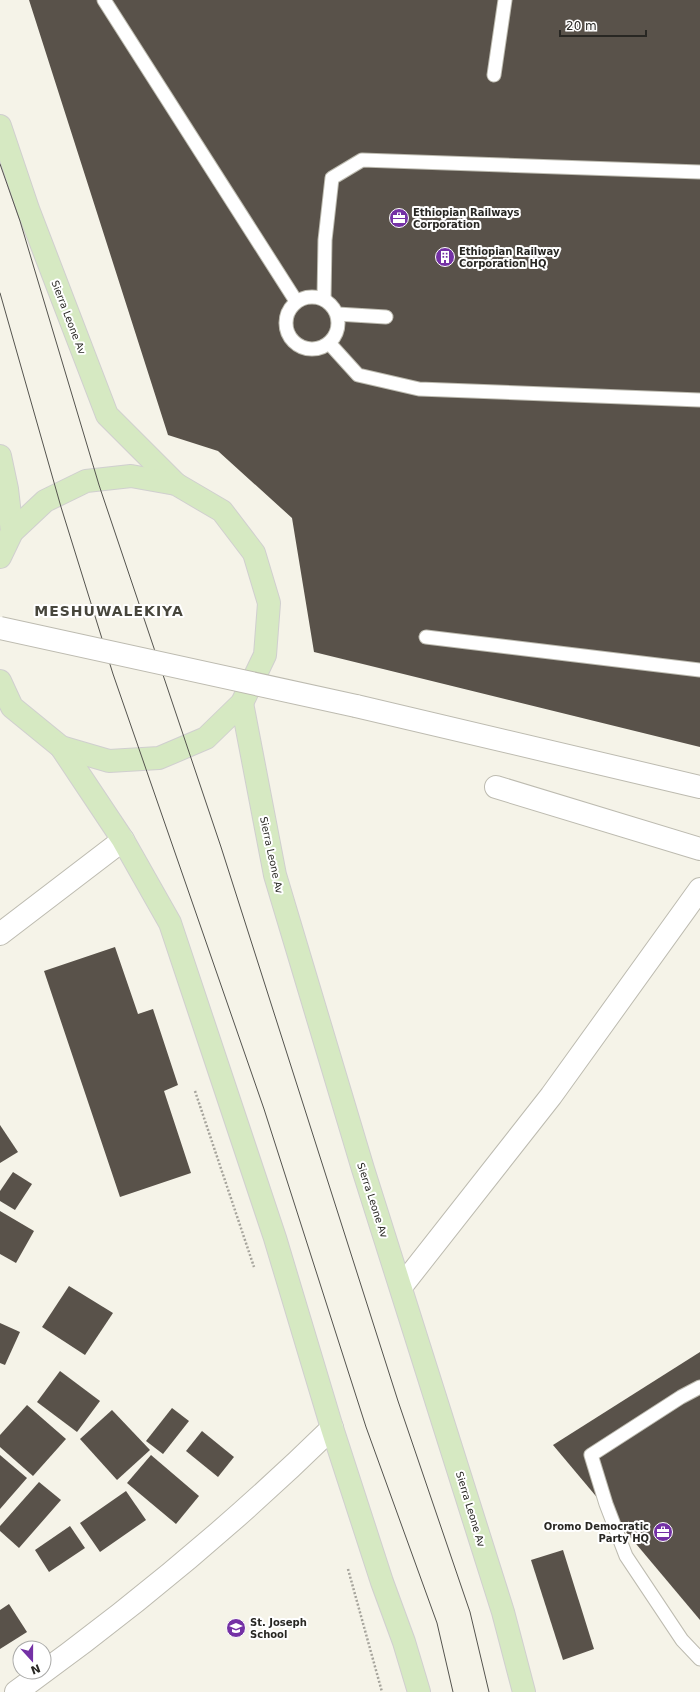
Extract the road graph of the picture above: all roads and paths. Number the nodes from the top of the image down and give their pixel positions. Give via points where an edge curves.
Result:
1 (104, 0) edge
2 (505, 0) edge
3 (494, 75) dead end
4 (0, 126) edge
5 (700, 172) edge
6 (324, 299) junction
7 (296, 301) junction
8 (338, 314) junction
9 (386, 317) dead end
10 (329, 343) junction
11 (700, 400) edge
12 (0, 456) edge
13 (176, 484) junction
14 (12, 532) junction
15 (0, 557) edge
16 (0, 628) edge
17 (426, 637) dead end
18 (700, 670) edge
19 (0, 681) edge
20 (242, 703) junction
21 (61, 747) junction
22 (496, 787) dead end
23 (700, 788) edge
24 (123, 840) junction
25 (700, 849) edge
26 (700, 889) edge
27 (0, 934) edge
28 (401, 1287) junction
29 (700, 1387) edge
30 (332, 1428) junction
31 (700, 1659) edge
32 (16, 1692) edge
33 (419, 1692) edge
34 (524, 1692) edge

1 - 7 lane
2 - 3 lane
4 - 13 main road, Sierra Leone Av via 28,209 108,415
5 - 6 lane via 362,160 332,178 325,240
6 - 7 lane via 314,296
6 - 8 lane
7 - 10 lane via 288,310 285,320 286,331 291,340 310,349 320,348
8 - 9 lane
8 - 10 lane via 337,330
10 - 11 lane via 358,375 419,389
12 - 14 main road
13 - 14 main road via 131,476 86,481 45,501
13 - 20 main road via 222,511 254,553 269,603 265,656
14 - 15 main road
16 - 23 street, bridge via 356,706
17 - 18 lane
19 - 21 main road via 12,707
20 - 21 main road via 206,738 159,758 109,761
20 - 28 main road, Sierra Leone Av via 274,875
21 - 24 main road
22 - 25 street
24 - 27 street
24 - 30 main road via 170,923 275,1238
26 - 28 street via 551,1096
28 - 34 main road, Sierra Leone Av via 501,1605
29 - 31 lane via 591,1455 626,1556 682,1640
30 - 32 street via 276,1482 197,1551 82,1645
30 - 33 main road

